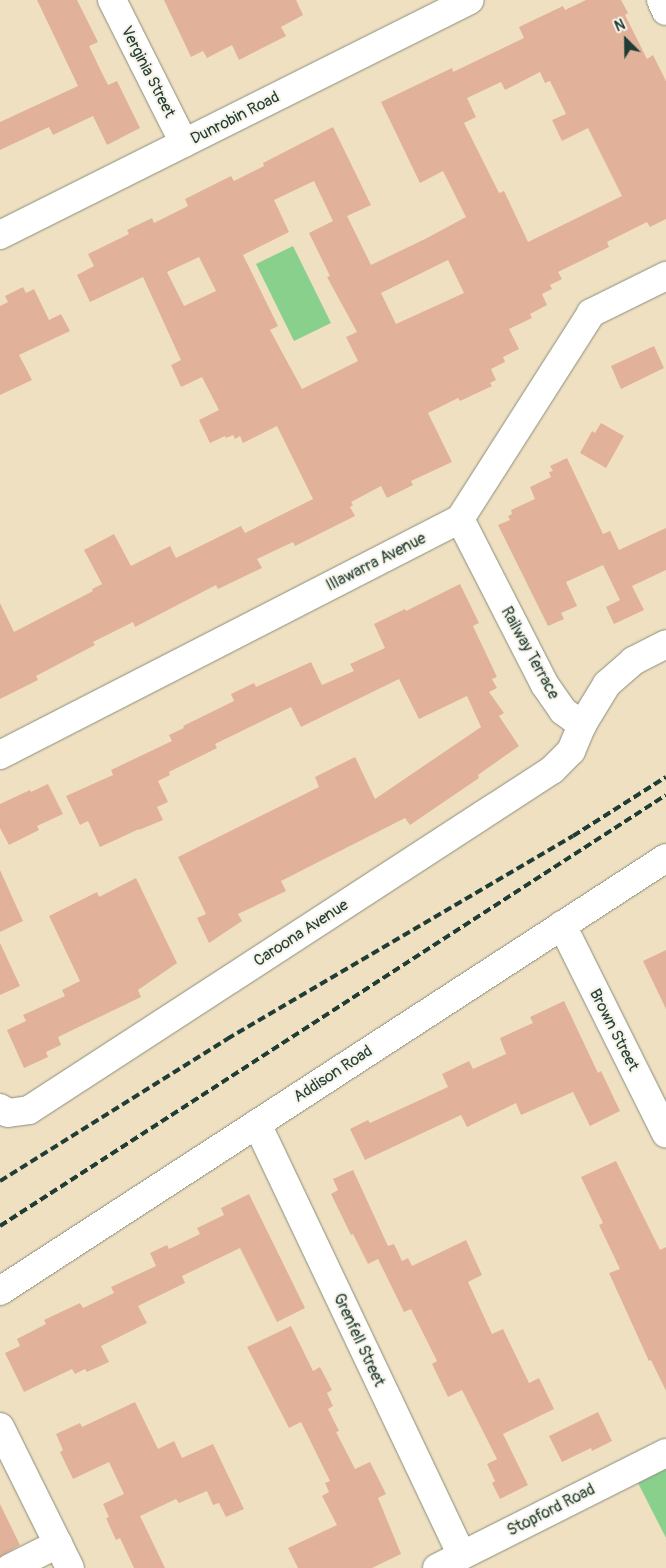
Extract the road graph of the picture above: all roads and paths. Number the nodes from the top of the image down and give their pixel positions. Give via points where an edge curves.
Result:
1 (112, 0) edge
2 (470, 0) edge
3 (661, 0) edge
4 (666, 11) edge
5 (184, 143) junction
6 (0, 235) edge
7 (666, 276) edge
8 (460, 519) junction
9 (666, 644) edge
10 (582, 725) junction
11 (0, 755) edge
12 (666, 858) edge
13 (562, 925) junction
14 (0, 1108) edge
15 (257, 1124) junction
16 (666, 1134) edge
17 (0, 1291) edge
18 (0, 1427) edge
19 (666, 1453) edge
20 (462, 1555) junction
21 (64, 1556) edge
22 (10, 1568) edge
23 (437, 1568) edge

1 - 5 street, Verginia Street
2 - 5 street, Dunrobin Road
3 - 4 street
5 - 6 street, Dunrobin Road
7 - 8 street via 591,313
8 - 10 street, Railway Terrace via 545,686 563,711
8 - 11 street, Illawarra Avenue
9 - 10 street via 633,661 606,684
10 - 14 street, Caroona Avenue via 571,751 552,770 29,1110 8,1113
12 - 13 street, Addison Road
13 - 15 street, Addison Road
13 - 16 street, Brown Street
15 - 17 street, Addison Road
15 - 20 street, Grenfell Street
18 - 21 street
19 - 20 street, Stopford Road
20 - 23 street, Stopford Road
21 - 22 street

